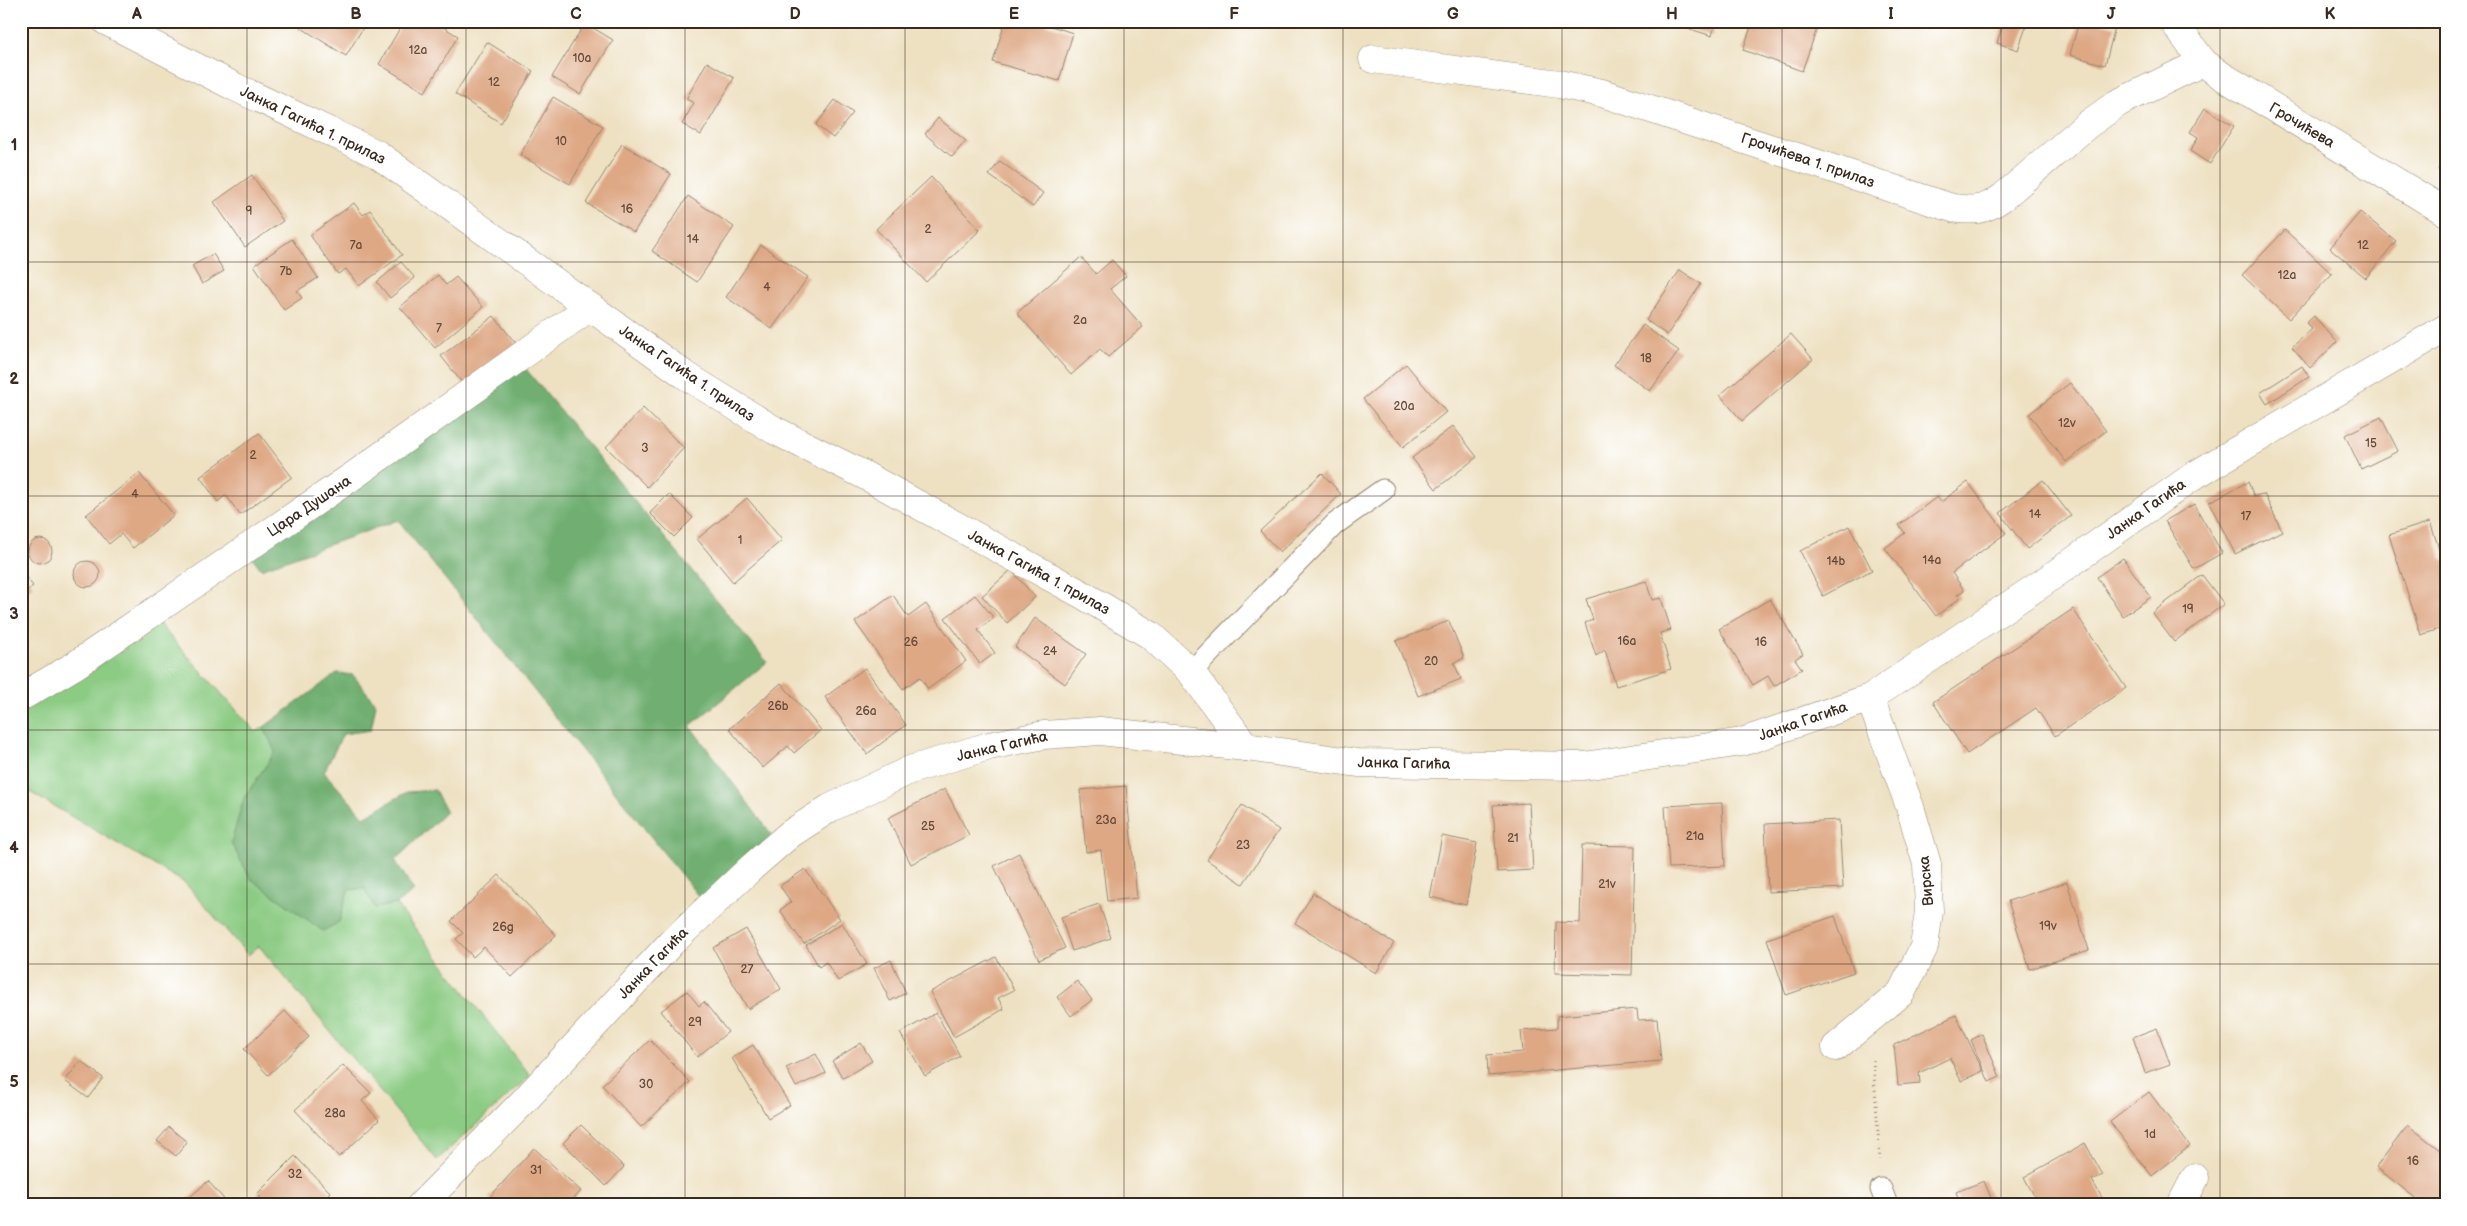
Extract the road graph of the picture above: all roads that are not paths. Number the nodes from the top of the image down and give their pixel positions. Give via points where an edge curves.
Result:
1 (106, 21) edge
2 (2173, 21) edge
3 (1373, 60) dead end
4 (2203, 62) junction
5 (2446, 212) edge
6 (590, 307) junction
7 (2446, 328) edge
8 (1383, 490) dead end
9 (1191, 672) junction
10 (21, 697) edge
11 (1870, 698) junction
12 (1246, 747) junction
13 (1836, 1047) dead end
14 (2195, 1178) dead end
15 (421, 1205) edge
16 (2181, 1205) edge

1 - 6 street, Јанка Гагића 1. прилаз via 377,154
2 - 4 street, Грочићева
3 - 4 street, Грочићева 1. прилаз via 1559,84 1602,93 1952,208 1974,211 1989,207 2003,197 2087,125 2118,103
4 - 5 street, Грочићева
6 - 9 street, Јанка Гагића 1. прилаз via 685,375 774,430 864,475 1150,635
6 - 10 street, Цара Душана via 354,476 74,666
7 - 11 street, Јанка Гагића via 2195,475 2041,584
8 - 9 lane via 1335,524
9 - 12 street, Јанка Гагића 1. прилаз
11 - 12 street, Јанка Гагића via 1742,742 1584,766 1358,763
11 - 13 street, Вирска via 1928,864 1929,911 1924,947 1901,993
12 - 15 street, Јанка Гагића via 1100,732 1044,735 990,746 910,770 830,808 790,834 752,866 671,944
14 - 16 street

